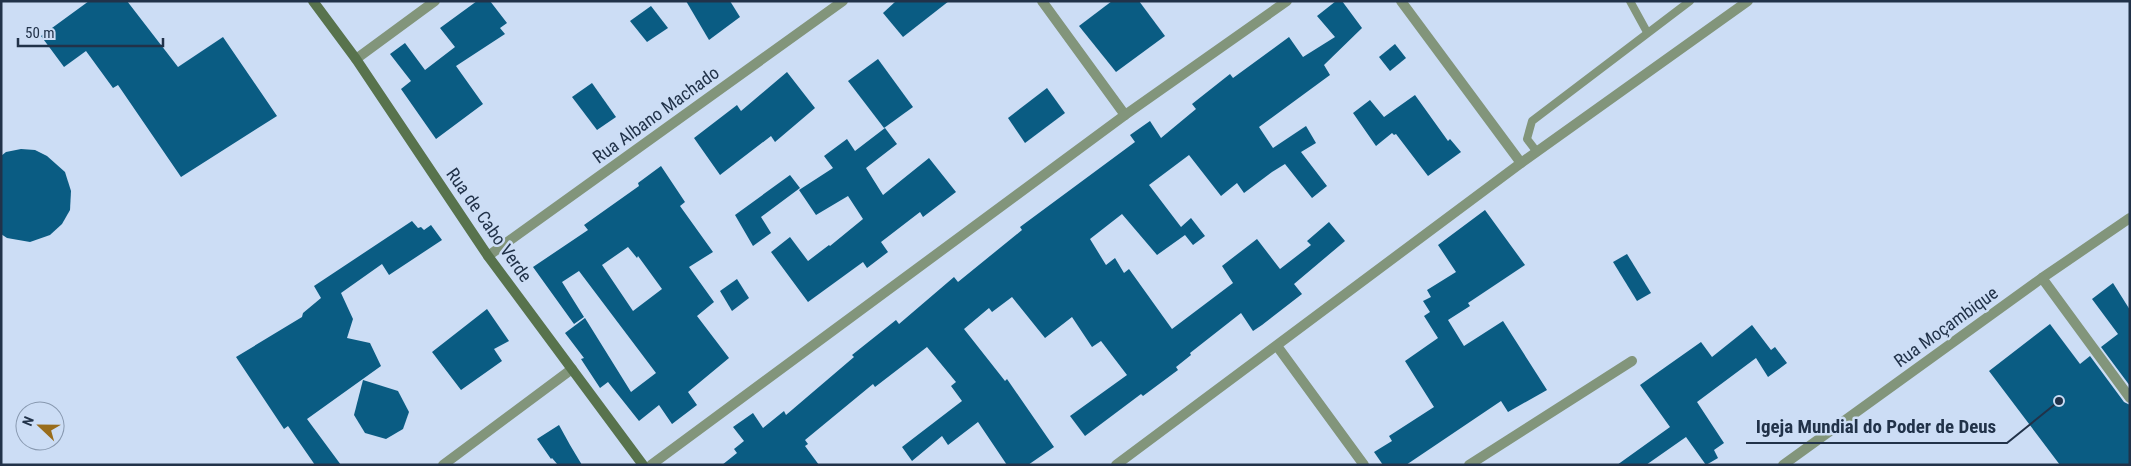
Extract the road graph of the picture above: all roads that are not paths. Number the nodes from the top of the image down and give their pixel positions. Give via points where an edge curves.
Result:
1 (313, 1) edge
2 (435, 1) edge
3 (844, 1) edge
4 (1042, 1) edge
5 (1287, 1) edge
6 (1630, 1) edge
7 (1690, 1) edge
8 (1748, 1) edge
9 (1405, 3) edge
10 (1647, 32) junction
11 (356, 59) junction
12 (1125, 115) junction
13 (1537, 152) junction
14 (1521, 163) junction
15 (2130, 218) edge
16 (488, 256) junction
17 (2042, 278) junction
18 (1277, 346) junction
19 (1632, 362) dead end
20 (572, 369) junction
21 (2130, 398) edge
22 (443, 465) edge
23 (643, 465) edge
24 (651, 465) edge
25 (1116, 465) edge
26 (1364, 465) edge
27 (1469, 465) edge
28 (1783, 465) edge

1 - 11 main road, Rua de Cabo Verde
2 - 11 street
3 - 16 street, Rua Albano Machado
4 - 12 street
5 - 12 street
6 - 10 lane
7 - 10 lane
8 - 13 street
9 - 14 street
10 - 13 lane via 1532,121 1527,139
11 - 16 main road, Rua de Cabo Verde
12 - 24 street
13 - 14 street
14 - 18 street
15 - 17 street, Rua Moçambique
16 - 20 main road, Rua de Cabo Verde
17 - 21 street
17 - 28 street, Rua Moçambique
18 - 25 street
18 - 26 street
19 - 27 street
20 - 22 street
20 - 23 main road, Rua de Cabo Verde

